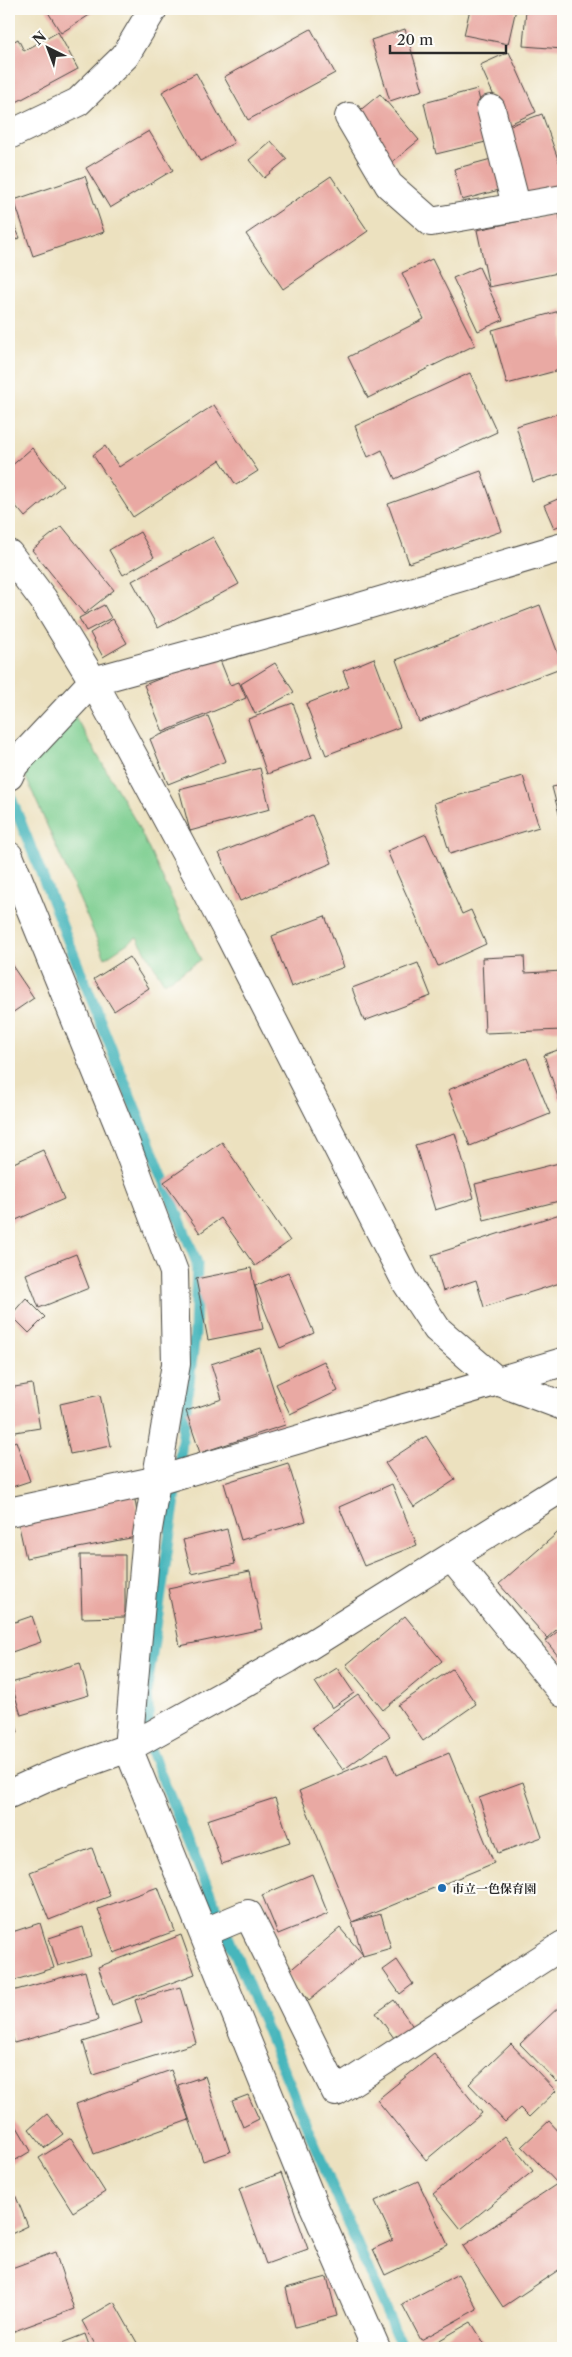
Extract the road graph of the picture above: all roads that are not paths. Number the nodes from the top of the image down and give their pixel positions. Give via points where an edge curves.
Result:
1 (153, 9) edge
2 (492, 109) dead end
3 (349, 117) dead end
4 (9, 135) edge
5 (563, 198) edge
6 (516, 205) junction
7 (563, 547) edge
8 (9, 554) edge
9 (93, 681) junction
10 (11, 771) edge
11 (9, 856) edge
12 (563, 1362) edge
13 (497, 1381) junction
14 (563, 1406) edge
15 (160, 1480) junction
16 (563, 1487) edge
17 (9, 1512) edge
18 (451, 1557) junction
19 (563, 1693) edge
20 (128, 1748) junction
21 (9, 1794) edge
22 (203, 1933) junction
23 (563, 1946) edge
24 (376, 2348) edge

1 - 4 street via 125,56 78,102
2 - 6 street
3 - 6 street via 389,185 431,222
5 - 6 street
7 - 9 street
8 - 9 street via 43,599
9 - 10 street
9 - 13 street via 230,936 406,1282 437,1328
11 - 15 street via 121,1130 174,1272 176,1364
12 - 13 street
13 - 14 street
13 - 15 street
15 - 17 street
15 - 20 street via 147,1535
16 - 18 street
18 - 19 street
18 - 20 street via 288,1659
20 - 21 street
20 - 22 street
22 - 23 street via 248,1914 336,2092
22 - 24 street via 313,2204

